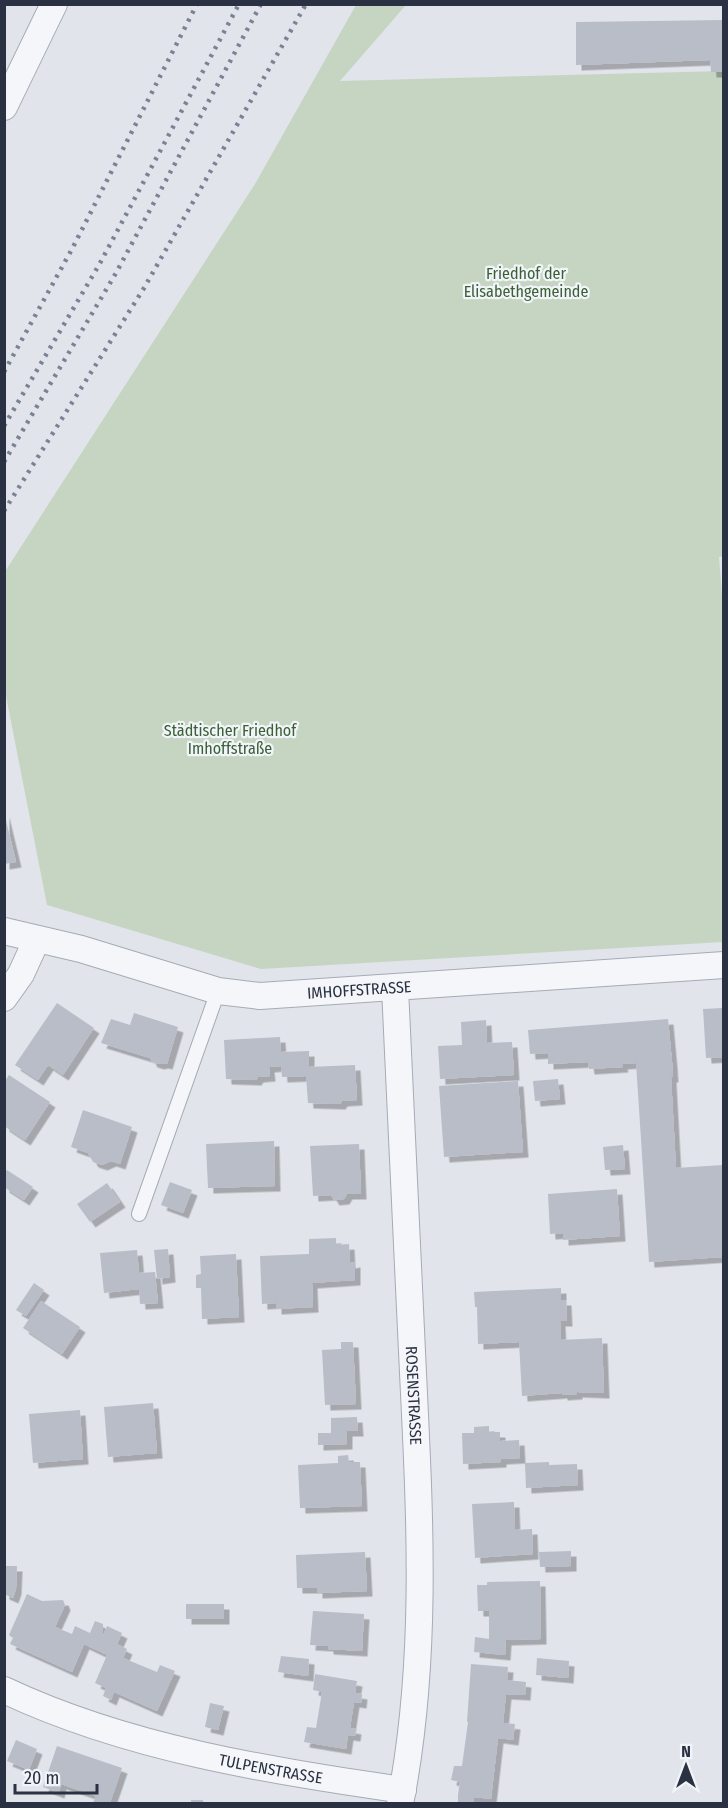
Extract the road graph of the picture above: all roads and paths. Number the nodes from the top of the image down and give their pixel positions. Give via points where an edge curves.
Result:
1 (54, 4) edge
2 (4, 107) edge
3 (4, 931) edge
4 (37, 939) junction
5 (723, 965) edge
6 (395, 988) junction
7 (218, 992) junction
8 (4, 998) edge
9 (139, 1215) dead end
10 (4, 1690) edge
11 (401, 1797) edge

1 - 2 street
3 - 4 street, IMHOFFSTRASSE
4 - 7 street, IMHOFFSTRASSE
4 - 8 street via 21,974
5 - 6 street, IMHOFFSTRASSE
6 - 7 street, IMHOFFSTRASSE via 260,996
6 - 11 street, ROSENSTRASSE via 421,1531 420,1628
7 - 9 lane
10 - 11 street, TULPENSTRASSE via 87,1722 224,1761

